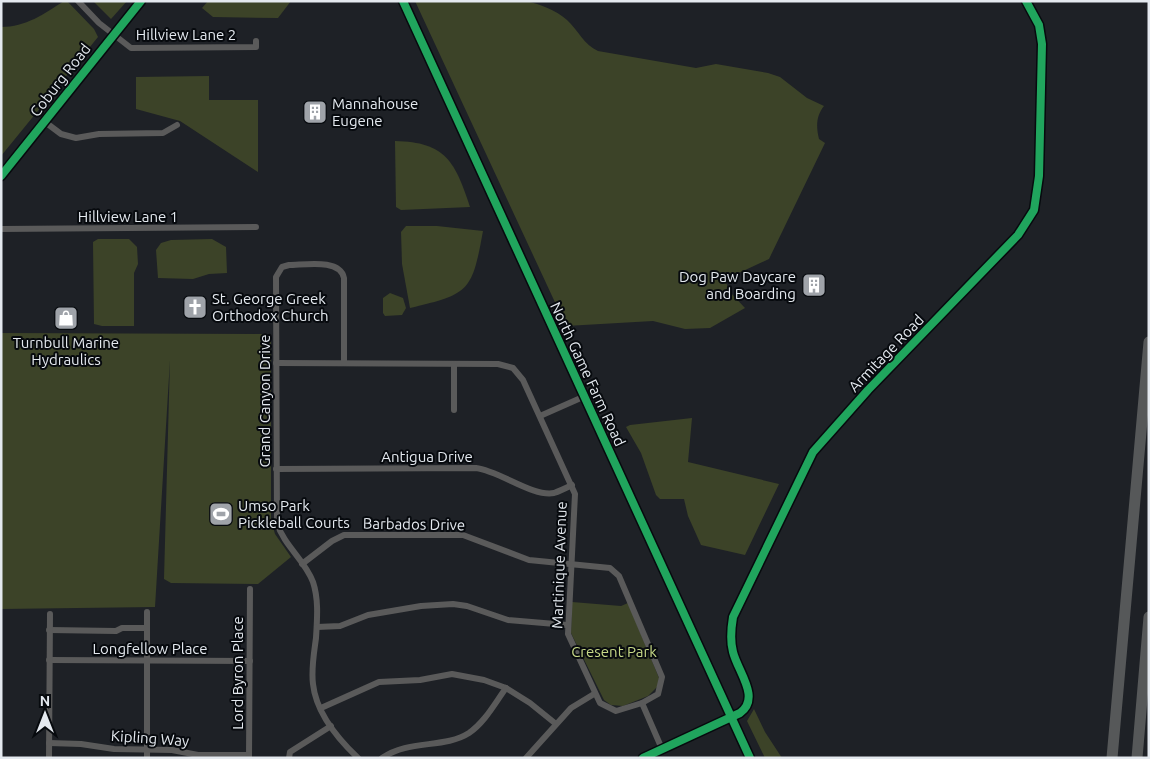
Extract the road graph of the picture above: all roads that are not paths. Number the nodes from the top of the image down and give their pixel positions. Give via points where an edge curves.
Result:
1 (78, 1) edge
2 (141, 1) edge
3 (403, 1) edge
4 (1026, 1) edge
5 (113, 35) junction
6 (256, 41) dead end
7 (45, 122) junction
8 (177, 126) dead end
9 (1, 176) edge
10 (256, 227) dead end
11 (1, 229) edge
12 (1149, 342) edge
13 (276, 363) junction
14 (344, 363) junction
15 (454, 364) junction
16 (583, 398) junction
17 (454, 410) dead end
18 (540, 416) junction
19 (276, 469) junction
20 (572, 485) junction
21 (571, 563) junction
22 (302, 564) junction
23 (250, 589) dead end
24 (147, 612) dead end
25 (50, 614) dead end
26 (1149, 618) edge
27 (567, 625) junction
28 (317, 627) junction
29 (147, 628) junction
30 (50, 630) junction
31 (49, 660) junction
32 (147, 661) junction
33 (250, 661) junction
34 (506, 688) junction
35 (594, 694) junction
36 (642, 704) junction
37 (321, 708) junction
38 (731, 717) junction
39 (556, 724) junction
40 (331, 726) junction
41 (49, 743) junction
42 (662, 749) junction
43 (147, 750) junction
44 (249, 757) edge
45 (49, 758) edge
46 (147, 758) edge
47 (289, 758) edge
48 (358, 758) edge
49 (382, 758) edge
50 (526, 758) edge
51 (644, 758) edge
52 (750, 758) edge
53 (1112, 758) edge
54 (1137, 758) edge

1 - 5 street
2 - 5 main road, Coburg Road
3 - 16 main road, North Game Farm Road
4 - 38 street, Armitage Road via 1039,25 1043,55 1039,184 1034,210 1018,235 868,390 813,452 734,617 733,652 750,699 744,710
5 - 6 street, Hillview Lane 2 via 136,49 256,47
5 - 7 main road, Coburg Road
7 - 8 street via 61,134 76,138 99,134 163,133
7 - 9 main road, Coburg Road
10 - 11 street, Hillview Lane 1
12 - 53 highway
13 - 14 street, Martinique Avenue
13 - 14 street, Grand Canyon Drive via 276,277 282,267 289,265 333,265 342,271
13 - 19 street, Grand Canyon Drive
14 - 15 street, Martinique Avenue
15 - 17 street
15 - 18 street, Martinique Avenue via 502,364 513,368 523,380
16 - 18 street
16 - 38 main road, North Game Farm Road
18 - 20 street, Martinique Avenue
19 - 20 street, Antigua Drive via 476,468 543,493 553,493
19 - 22 street, Grand Canyon Drive via 277,524 285,543
20 - 21 street, Martinique Avenue via 575,503
21 - 22 street, Barbados Drive via 528,560 463,535 350,535 332,541
21 - 27 street, Martinique Avenue
21 - 36 street, Barbados Drive via 603,566 617,574 662,674 663,687 655,697
22 - 28 street, Grand Canyon Drive via 313,581
23 - 33 street, Lord Byron Place
24 - 29 street
25 - 30 street
26 - 54 highway
27 - 28 street via 508,620 453,604 421,606 368,616 340,626
27 - 35 street, Martinique Avenue
28 - 37 street, Grand Canyon Drive via 313,680
29 - 30 street
29 - 32 street
30 - 31 street
31 - 32 street, Longfellow Place
31 - 41 street
32 - 33 street, Longfellow Place
32 - 43 street
33 - 44 street, Lord Byron Place
34 - 37 street via 452,674 420,680 388,680 369,685
34 - 39 street
34 - 49 street via 482,721 467,734 401,747
35 - 36 street, Martinique Avenue via 600,703 613,710
35 - 39 street via 574,705
36 - 42 street
37 - 40 street, Grand Canyon Drive
38 - 42 street
38 - 52 main road, North Game Farm Road
39 - 50 street
40 - 47 street via 290,752
40 - 48 street, Grand Canyon Drive
41 - 43 street, Kipling Way
41 - 45 street
42 - 51 street
43 - 44 street, Kipling Way
43 - 46 street

